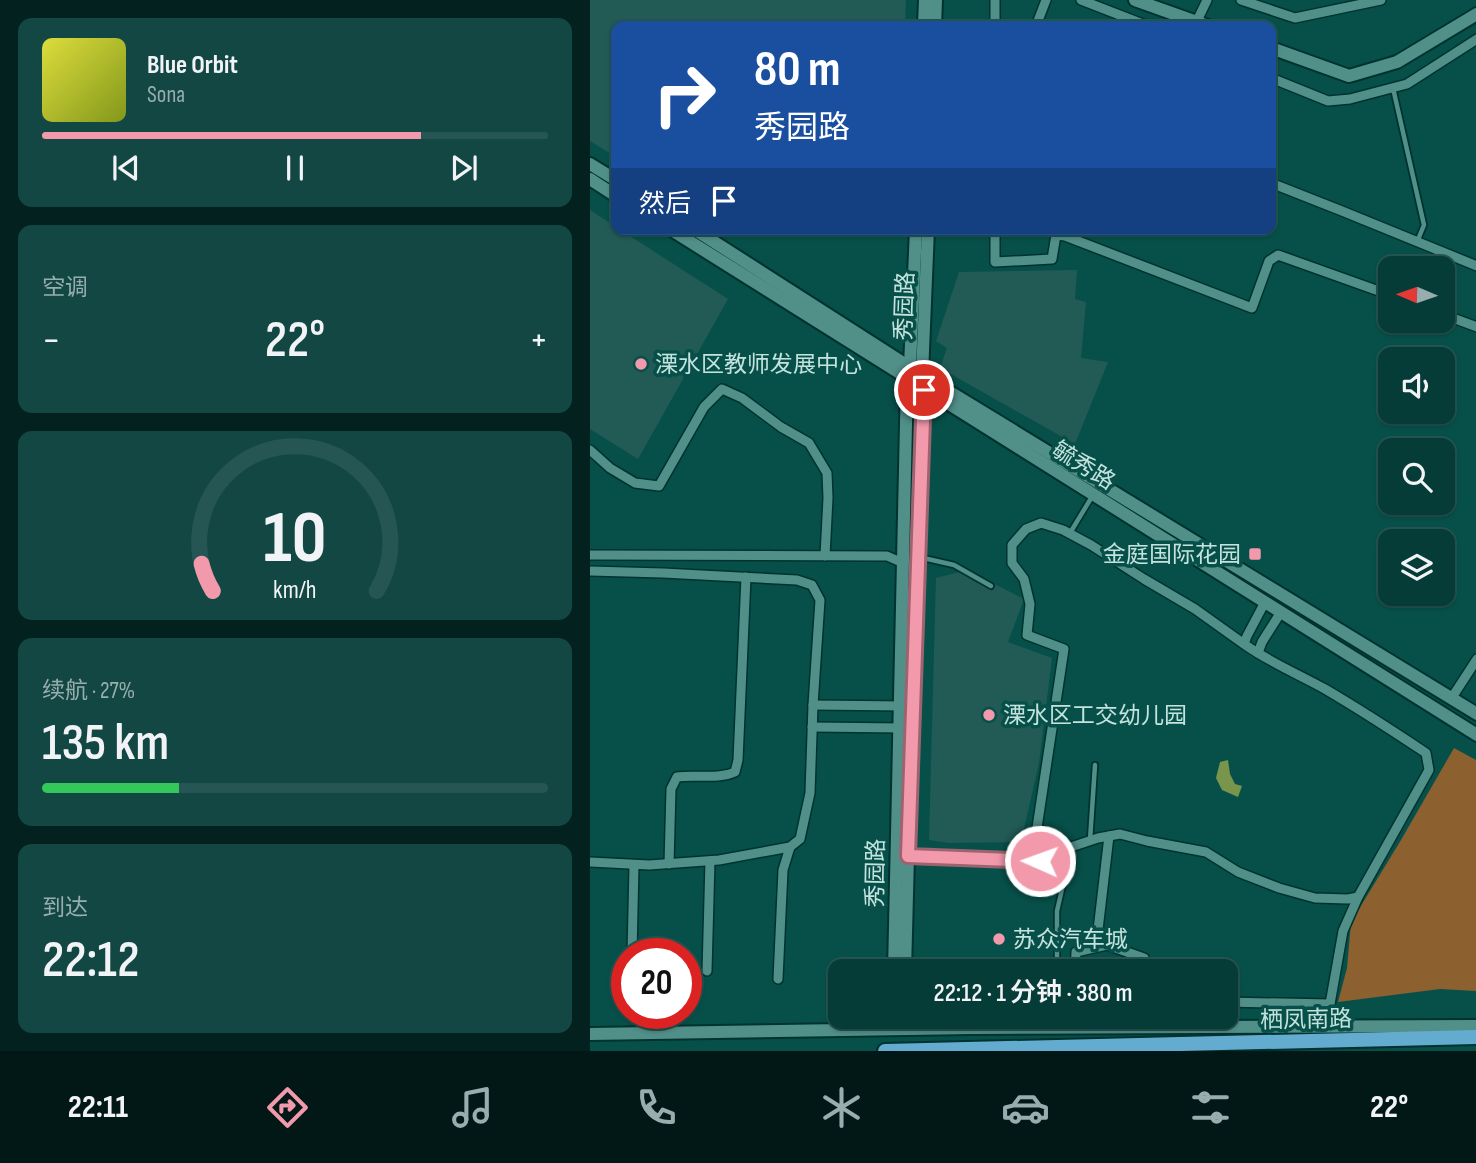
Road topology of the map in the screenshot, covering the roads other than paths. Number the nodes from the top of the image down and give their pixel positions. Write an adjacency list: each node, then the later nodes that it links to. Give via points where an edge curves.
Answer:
1 (925, 0): 11 (street)
2 (936, 0): 12 (street)
3 (995, 0): 13 (street)
4 (1046, 0): 14 (street)
5 (1081, 0): 15 (street)
6 (1135, 0): 16 (street)
7 (1207, 0): 17 (street)
8 (1241, 0): 9 (street, via 1295,18)
9 (1376, 0)
10 (1476, 15): 19 (street, via 1397,62 1349,76)
11 (924, 21)
12 (935, 21)
13 (995, 21)
14 (1038, 21)
15 (1135, 21)
16 (1189, 21)
17 (1200, 21)
18 (1476, 39): 21 (street, via 1407,84)
19 (1276, 50)
20 (1276, 80): 21 (street, via 1328,101)
21 (1393, 88): 34 (lane, via 1424,225)
22 (590, 164): 23 (street)
23 (611, 177)
24 (590, 179): 26 (street)
25 (1276, 185): 34 (street)
26 (611, 193)
27 (680, 235): 39 (street, 毓秀路)
28 (703, 235): 39 (street, 毓秀路)
29 (916, 235): 39 (street, 秀园路)
30 (928, 235): 40 (street, 秀园路)
31 (995, 235): 32 (street, via 995,262 1052,258)
32 (1056, 235)
33 (1056, 235): 36 (street, via 1252,308 1269,261 1278,256)
34 (1417, 242): 35 (street)
35 (1476, 266)
36 (1378, 291)
37 (1455, 319): 38 (street)
38 (1476, 327)
39 (908, 372): 40 (street, 毓秀路); 41 (street, 毓秀路); 48 (street, 秀园路)
40 (922, 376): 41 (street, 秀园路); 57 (street, 毓秀路)
41 (924, 390): 43 (street, 毓秀路); 47 (street, 秀园路)
42 (590, 450): 46 (street, via 635,483 659,486 704,407 722,389 742,398 809,443 827,473)
43 (1093, 495): 44 (lane); 52 (street, 毓秀路)
44 (1070, 533): 54 (street); 66 (street, via 1041,523 1026,529 1012,545 1012,563 1024,579 1030,604 1027,635 1064,649 1035,841 1062,849)
45 (590, 555): 46 (street)
46 (825, 556): 48 (street, via 886,556)
47 (918, 557): 51 (lane, via 954,565); 59 (street, 秀园路)
48 (903, 563): 59 (street, 秀园路)
49 (590, 571): 50 (street)
50 (746, 577): 58 (street, via 797,580 812,585 820,600); 71 (street, via 735,772 677,777 671,789)
51 (991, 586)
52 (1265, 603): 53 (street, 毓秀路); 54 (street)
53 (1281, 611): 55 (street); 63 (street, 毓秀路)
54 (1244, 644): 55 (street)
55 (1258, 653): 73 (street, via 1426,753 1429,770)
56 (1476, 659): 57 (street)
57 (1452, 699): 60 (street, 毓秀路)
58 (813, 705): 59 (street); 61 (street)
59 (907, 706): 62 (street, 秀园路)
60 (1476, 714)
61 (812, 727): 62 (street); 67 (street, via 810,793 799,839)
62 (906, 728): 68 (street, 秀园路); 76 (street, 秀园路)
63 (1476, 735)
64 (1095, 765): 66 (lane)
65 (1109, 836): 66 (street); 73 (street, via 1120,834 1206,852 1238,872 1315,898); 75 (street)
66 (1090, 841)
67 (790, 847): 69 (street); 82 (street, via 783,870)
68 (908, 856): 77 (street, 秀园路); 78 (lane, via 1068,863 1057,911)
69 (710, 861): 71 (street); 81 (street)
70 (590, 863): 72 (street)
71 (669, 864): 72 (street)
72 (634, 865): 74 (street)
73 (1358, 897): 83 (street, via 1343,931 1330,1004)
74 (632, 938)
75 (1096, 947): 79 (street, via 1076,951); 80 (street, via 1107,945)
76 (895, 959)
77 (905, 959)
78 (1057, 959)
79 (1076, 959)
80 (1144, 959)
81 (707, 971)
82 (778, 979)
83 (1238, 1002)
84 (1238, 1024): 86 (street)
85 (828, 1026): 87 (street)
86 (1476, 1026)
87 (590, 1034)
88 (1476, 1037): 89 (main road, 栖凤南路)
89 (885, 1051)

